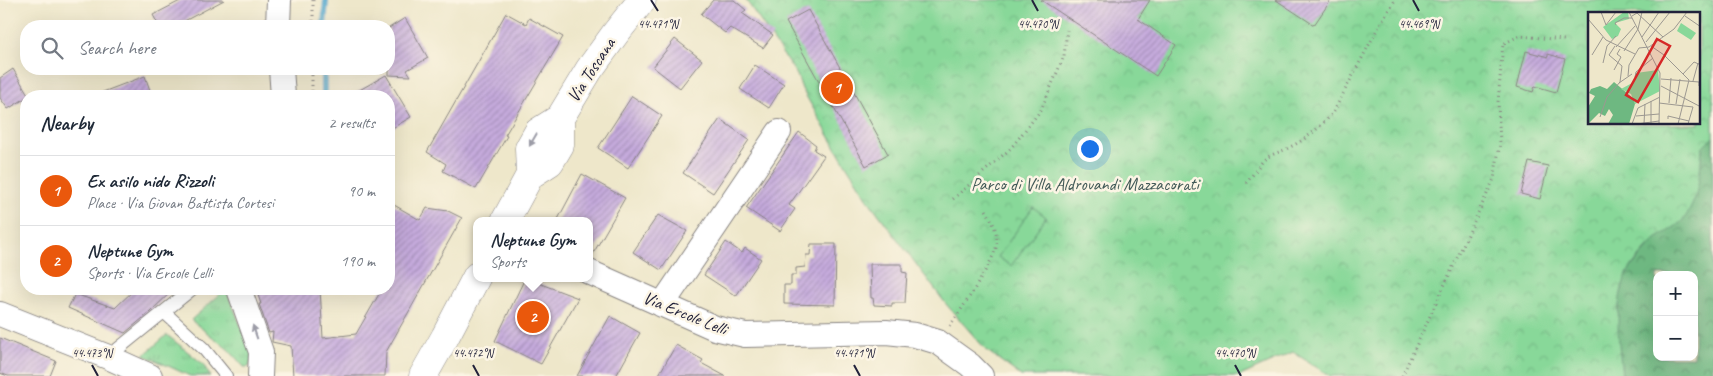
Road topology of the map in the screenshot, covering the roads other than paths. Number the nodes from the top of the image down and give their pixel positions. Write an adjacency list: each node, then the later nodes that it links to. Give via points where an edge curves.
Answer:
1 (279, 0): 3 (street)
2 (642, 0): 7 (main road, Via Toscana, via 594,63 560,118 538,132 529,148 530,175)
3 (278, 20)
4 (281, 75): 5 (street)
5 (283, 90)
6 (779, 132): 12 (street)
7 (507, 217)
8 (593, 274): 12 (street, Via Ercole Lelli)
9 (474, 282): 19 (main road)
10 (185, 295): 13 (lane)
11 (241, 295): 18 (street, one-way to 11, via 261,352)
12 (662, 305): 20 (street, Via Ercole Lelli, via 715,328 745,335 886,332 915,335 938,342)
13 (164, 312): 15 (lane); 17 (lane, via 204,349)
14 (0, 314): 15 (street)
15 (108, 357): 16 (street)
16 (150, 376)
17 (226, 376)
18 (260, 376)
19 (423, 376)
20 (981, 376)

